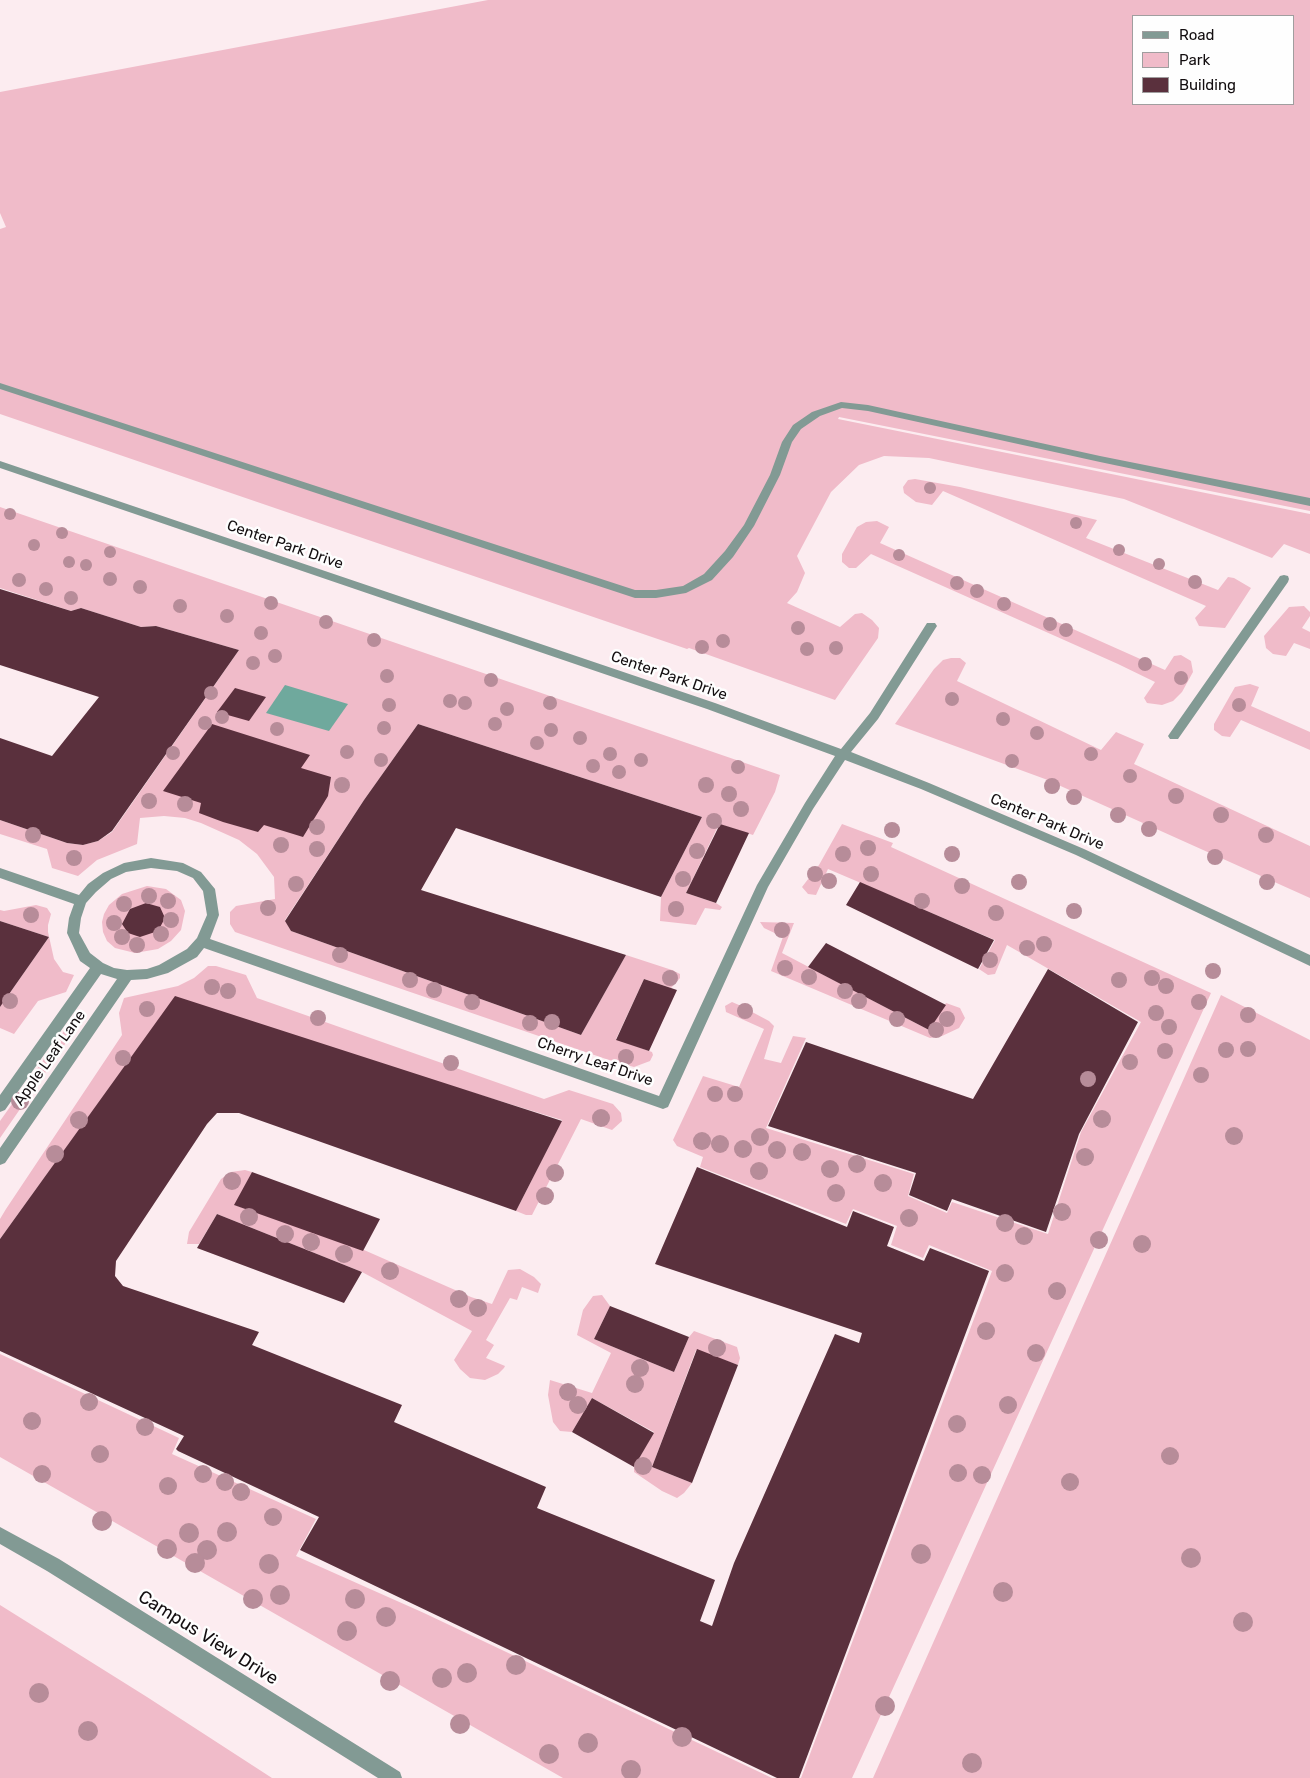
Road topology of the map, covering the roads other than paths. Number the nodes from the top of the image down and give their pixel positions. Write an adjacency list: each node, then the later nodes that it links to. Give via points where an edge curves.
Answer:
1 (0, 386): 3 (street, via 635,594 686,589 708,577 749,526 797,427 816,414 840,405 868,408 1100,460)
2 (0, 464): 7 (street, Center Park Drive)
3 (1310, 502)
4 (1284, 579): 6 (street)
5 (931, 626): 7 (street, via 874,716)
6 (1174, 736)
7 (843, 754): 10 (street, Cherry Leaf Drive, via 763,885 662,1103); 11 (street, Center Park Drive, via 1080,852)
8 (0, 873): 9 (street)
9 (81, 901): 10 (street, via 100,882 124,868 158,862 179,866 197,875 209,889 213,915); 12 (street, via 73,934 85,957)
10 (202, 942): 13 (street, via 192,953 163,969)
11 (1310, 961)
12 (98, 967): 13 (street); 14 (street, Apple Leaf Lane)
13 (127, 975): 15 (street, Apple Leaf Lane)
14 (0, 1106)
15 (0, 1158)
16 (0, 1534): 17 (street, Campus View Drive)
17 (394, 1778)

